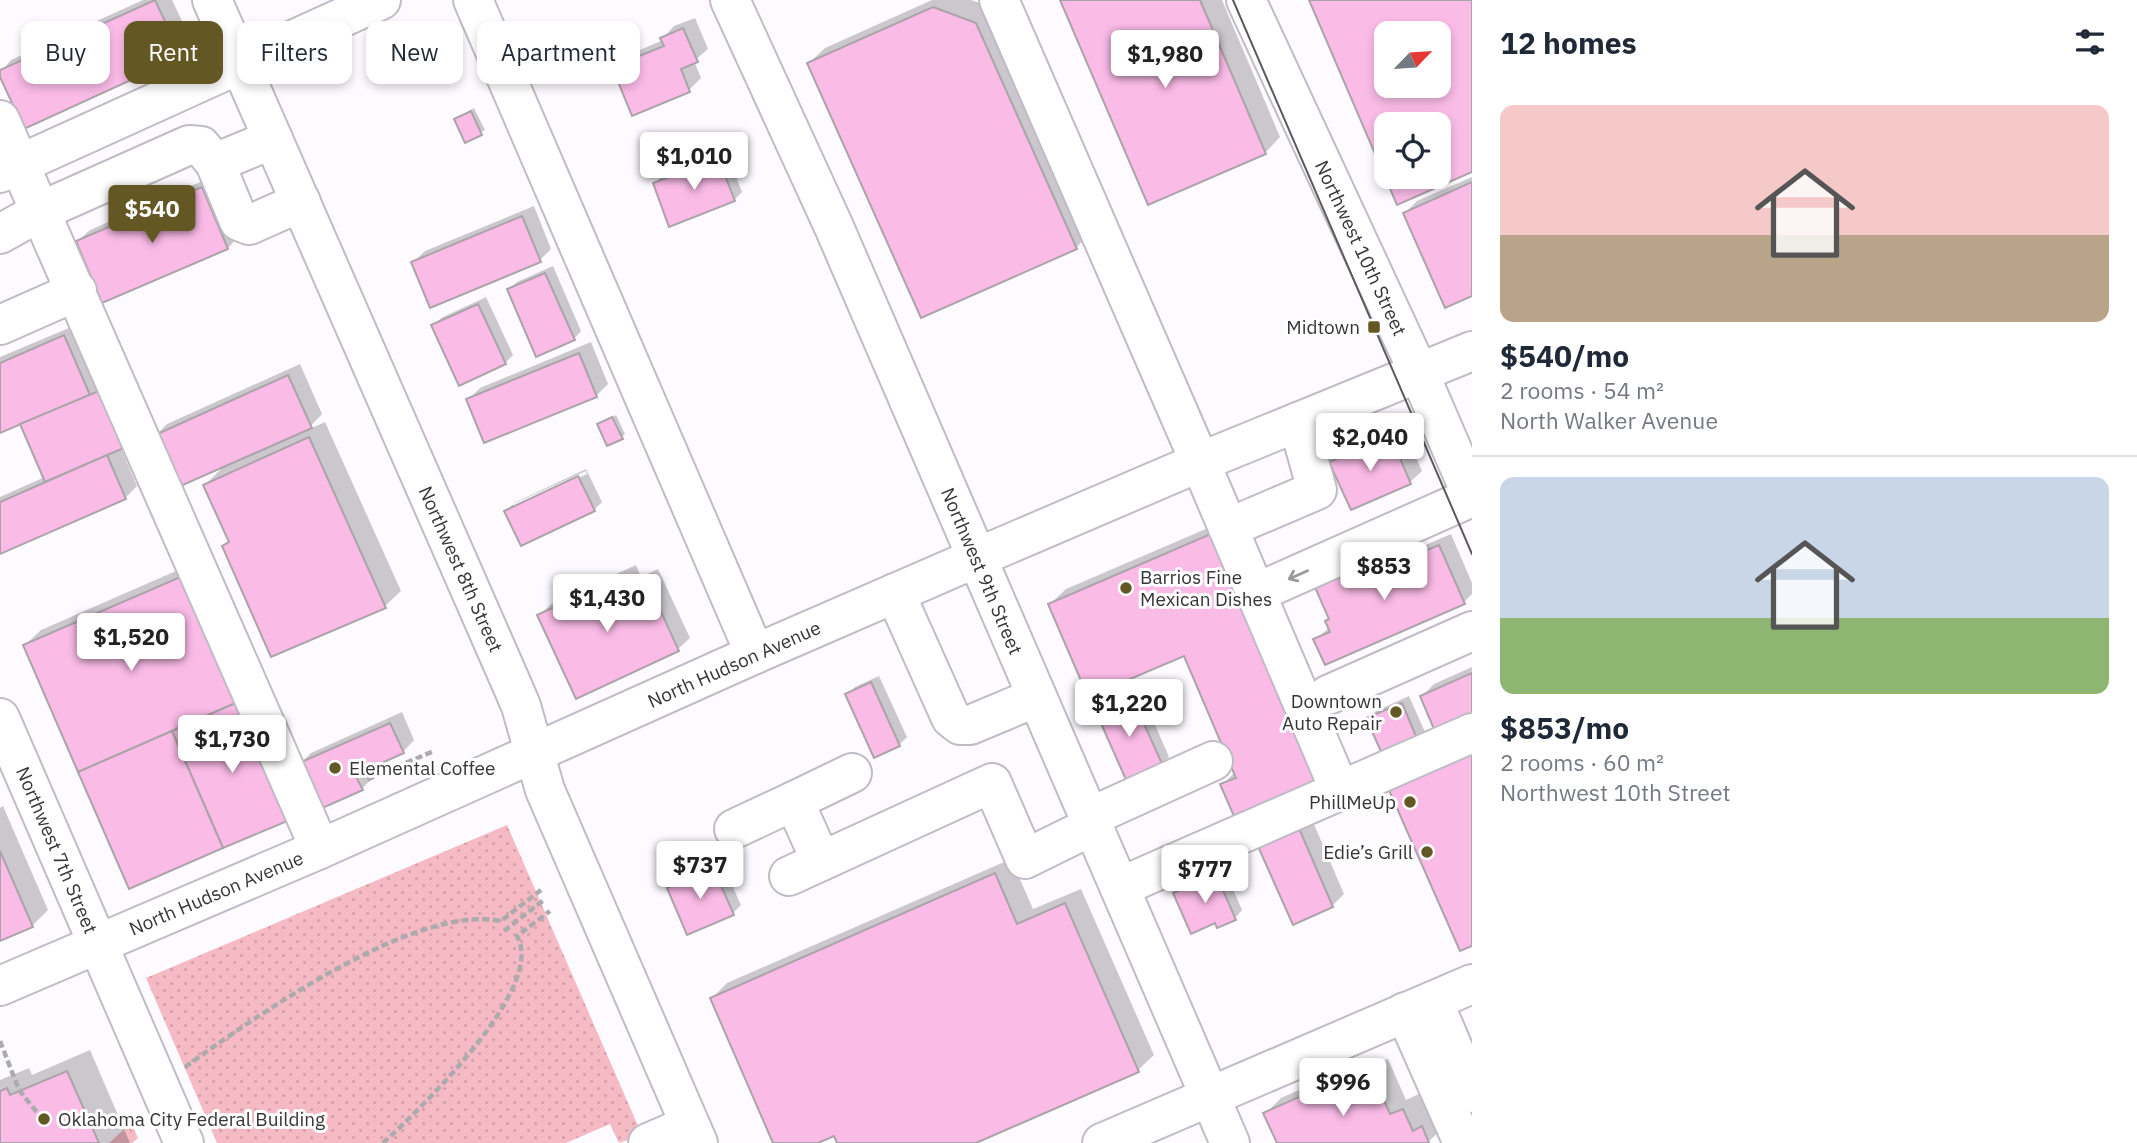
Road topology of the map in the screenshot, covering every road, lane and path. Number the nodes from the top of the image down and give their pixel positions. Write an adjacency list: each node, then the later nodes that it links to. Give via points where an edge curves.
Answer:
1 (212, 0): 8 (street, Northwest 8th Street)
2 (381, 0): 7 (street)
3 (473, 0): 30 (street)
4 (730, 0): 26 (street, Northwest 9th Street, via 834,227)
5 (999, 0): 23 (street)
6 (1247, 0): 21 (street, Northwest 10th Street)
7 (334, 21)
8 (237, 56)
9 (237, 64): 14 (street)
10 (249, 84): 12 (street, Northwest 8th Street)
11 (0, 120): 14 (street)
12 (273, 139): 13 (street); 15 (street, Northwest 8th Street)
13 (215, 163): 15 (street, via 239,221 249,225); 16 (street, via 201,146 189,145)
14 (10, 169): 16 (street)
15 (301, 202): 36 (street, Northwest 8th Street, via 512,685)
16 (41, 211): 17 (street); 18 (street)
17 (0, 234)
18 (76, 291): 19 (street); 44 (street)
19 (0, 324)
20 (1472, 351): 21 (street, North Hudson Avenue)
21 (1419, 373): 22 (street, North Hudson Avenue); 24 (street, Northwest 10th Street)
22 (1298, 422): 23 (street, North Hudson Avenue); 25 (street, via 1317,490)
23 (1200, 462): 25 (street); 26 (street, North Hudson Avenue)
24 (1472, 497): 28 (street, one-way to 28)
25 (1228, 528): 28 (street)
26 (976, 558): 27 (street, North Hudson Avenue); 32 (street, Northwest 9th Street)
27 (895, 593): 30 (street, North Hudson Avenue); 32 (street, via 951,718 960,725 970,726)
28 (1256, 593): 40 (street)
29 (1472, 631): 31 (street)
30 (755, 654): 36 (street, North Hudson Avenue)
31 (1328, 695)
32 (1037, 697): 42 (street, Northwest 9th Street)
33 (0, 718): 50 (street, Northwest 7th Street)
34 (1472, 733): 40 (street)
35 (434, 751): 38 (path, via 366,780)
36 (534, 753): 44 (street, North Hudson Avenue); 59 (street, Northwest 8th Street, via 545,790)
37 (1213, 761): 42 (street)
38 (362, 772)
39 (852, 773): 41 (street)
40 (1340, 791): 45 (street)
41 (794, 801): 42 (street, via 805,869 992,783 1025,859); 43 (street)
42 (1091, 821): 45 (street, Northwest 9th Street)
43 (734, 829)
44 (320, 849): 50 (street, North Hudson Avenue)
45 (1120, 887): 57 (street, Northwest 9th Street)
46 (541, 890): 55 (path, via 501,921 467,919 440,925 363,956 274,1005)
47 (545, 899): 49 (path)
48 (550, 911): 61 (path, via 517,936 522,951 516,981 490,1027)
49 (504, 931)
50 (97, 943): 52 (street, North Hudson Avenue); 60 (street, Northwest 7th Street)
51 (1472, 984): 53 (street)
52 (0, 986)
53 (1419, 1007): 56 (street); 57 (street); 65 (street)
54 (0, 1041): 58 (path, via 19,1090)
55 (178, 1072)
56 (1472, 1093)
57 (1210, 1097): 63 (street); 64 (street, Northwest 9th Street)
58 (40, 1116)
59 (694, 1134): 62 (street)
60 (184, 1143)
61 (383, 1143)
62 (648, 1143)
63 (1102, 1143)
64 (1230, 1143)
65 (1462, 1143)

